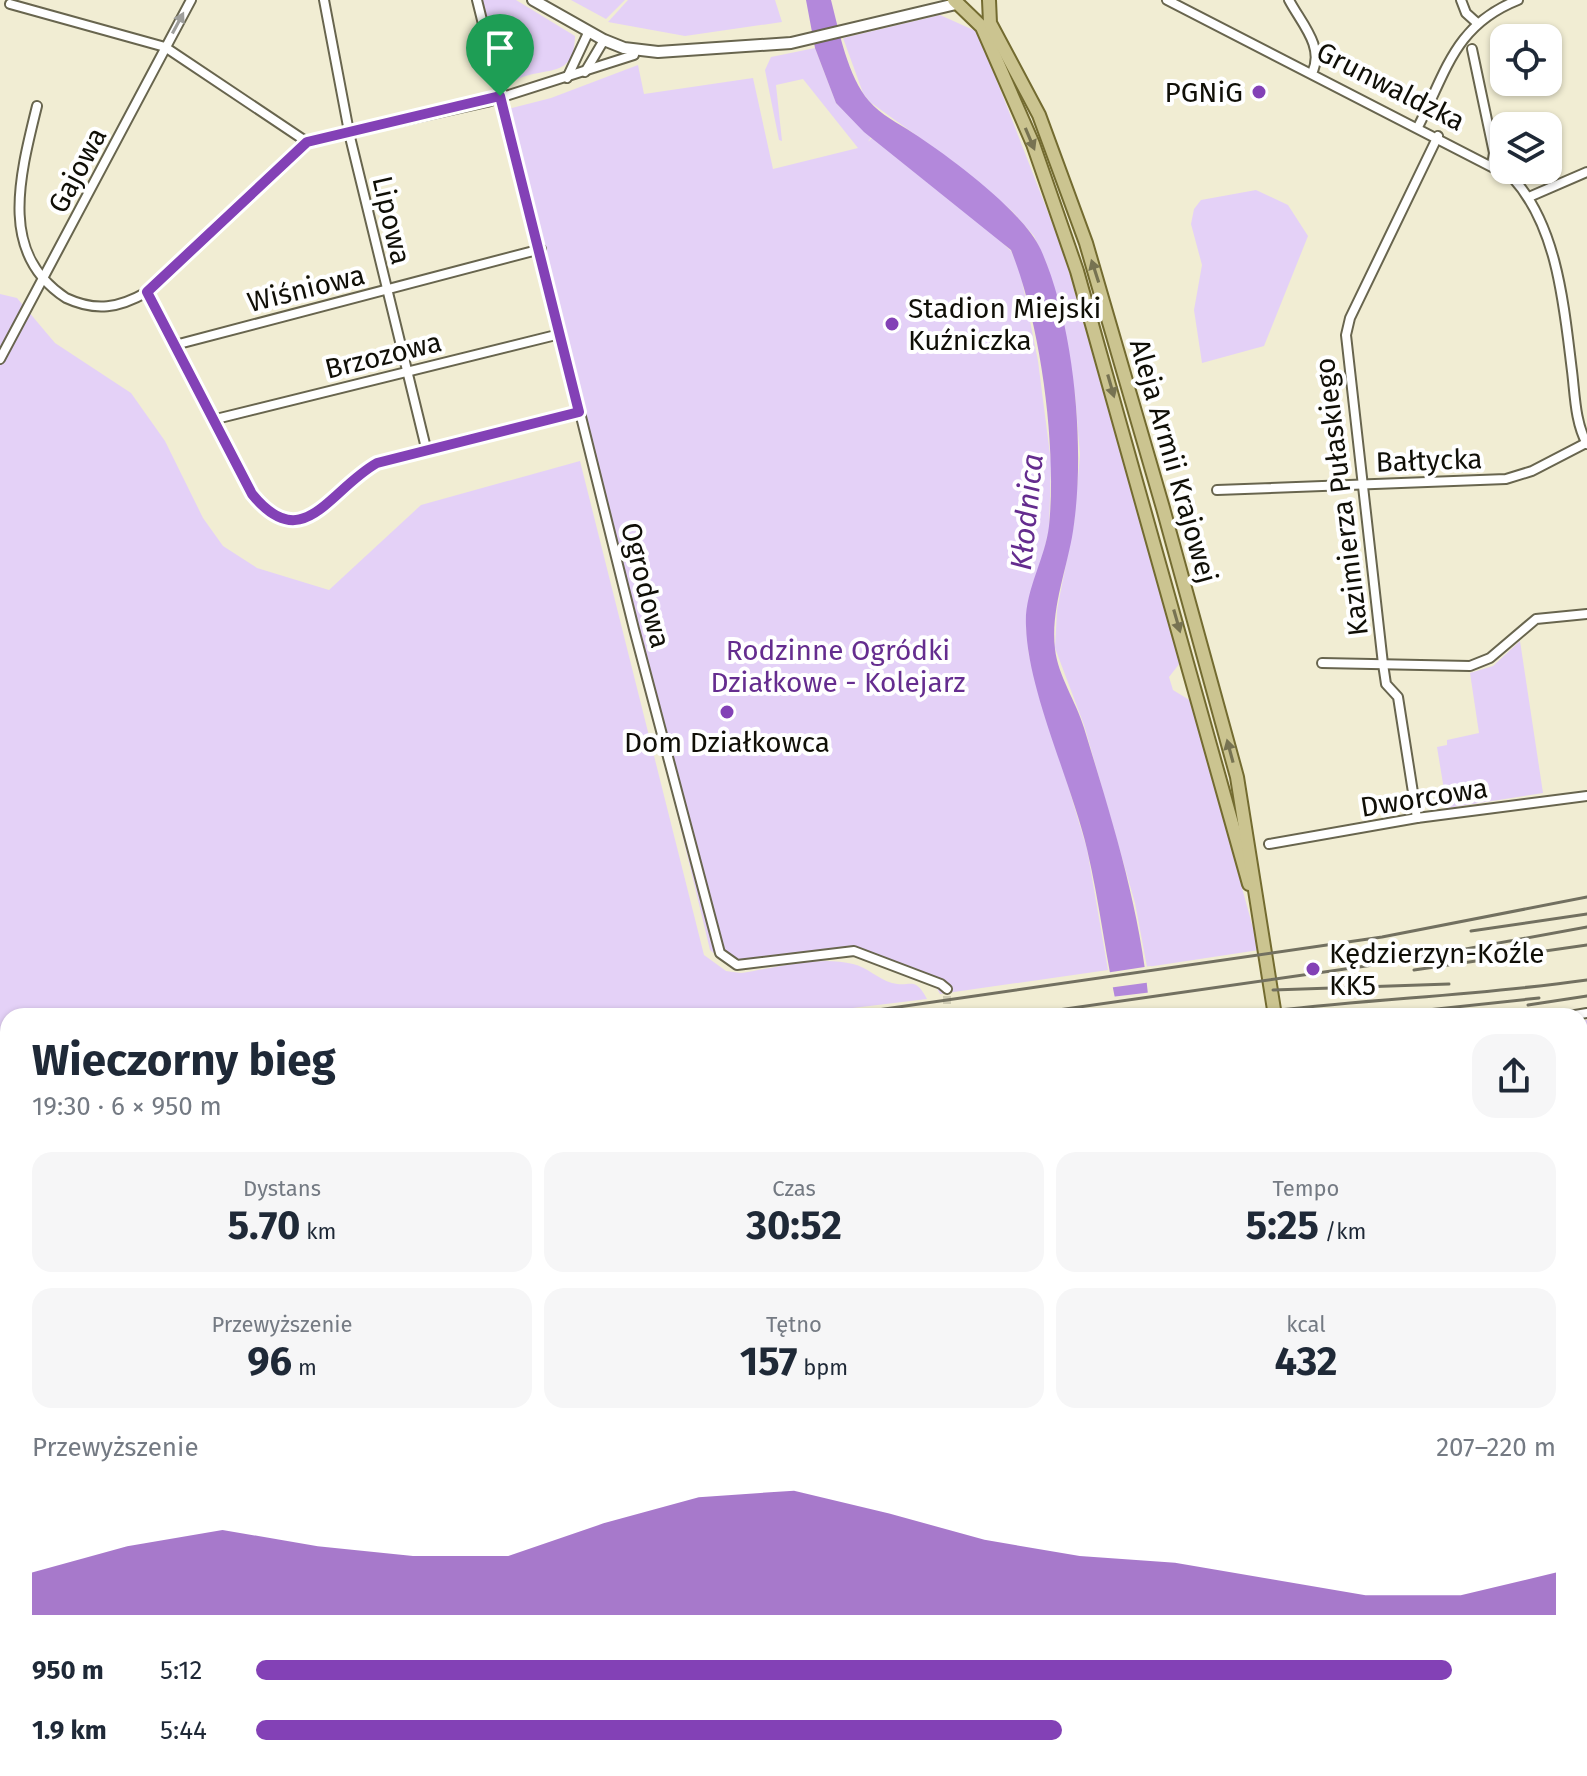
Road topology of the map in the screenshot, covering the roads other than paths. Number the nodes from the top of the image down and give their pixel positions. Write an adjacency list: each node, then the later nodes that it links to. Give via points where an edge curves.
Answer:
1 (191, 0): 17 (street, Gajowa, one-way to 1)
2 (324, 0): 26 (street, Lipowa)
3 (477, 0): 23 (street, Ogrodowa)
4 (533, 0): 15 (street)
5 (935, 0): 13 (street)
6 (1167, 0): 21 (street, Grunwaldzka)
7 (1289, 0): 21 (street, via 1316,46)
8 (1461, 0): 14 (street)
9 (1518, 0): 14 (street)
10 (989, 1): 12 (main road, Aleja Armii Krajowej, via 980,9); 56 (main road, Aleja Armii Krajowej, one-way to 10, via 1237,777 1109,315 1052,146 999,44 990,23)
11 (10, 4): 17 (street)
12 (959, 5): 13 (street); 56 (main road, Aleja Armii Krajowej, one-way to 56, via 982,27 1033,144 1077,271)
13 (918, 11): 19 (street, via 791,43)
14 (1476, 22): 25 (street)
15 (588, 33): 16 (street); 22 (street)
16 (604, 40): 19 (street); 20 (street)
17 (165, 47): 29 (street); 37 (street, Gajowa)
18 (1472, 49): 27 (street)
19 (635, 50): 20 (street, via 634,55)
20 (585, 73): 22 (street)
21 (1312, 73): 25 (street, Grunwaldzka)
22 (567, 78): 23 (street)
23 (500, 96): 26 (street); 35 (street, Ogrodowa)
24 (37, 106): 34 (street)
25 (1418, 127): 28 (street, Grunwaldzka)
26 (349, 131): 29 (street); 38 (street, Lipowa)
27 (1490, 134)
28 (1438, 136): 30 (street, Grunwaldzka); 48 (street, Kazimierza Pułaskiego, via 1347,327)
29 (307, 142): 39 (street)
30 (1490, 164)
31 (1587, 172): 33 (street)
32 (1518, 184): 33 (street, Grunwaldzka)
33 (1529, 197): 46 (street, Grunwaldzka, via 1555,267)
34 (11, 228)
35 (541, 249): 38 (street, Wiśniowa); 40 (street, Ogrodowa)
36 (17, 254): 37 (street)
37 (41, 286): 39 (street, via 97,308 126,304); 42 (street, Gajowa)
38 (385, 291): 41 (street, Wiśniowa); 43 (street, Lipowa)
39 (147, 292): 41 (street)
40 (560, 334): 43 (street, Brzozowa); 44 (street, Ogrodowa)
41 (175, 345): 45 (street)
42 (0, 359)
43 (405, 371): 45 (street, Brzozowa); 47 (street, Lipowa)
44 (579, 412): 47 (street); 57 (street, Ogrodowa, via 720,953 737,965 854,951)
45 (216, 419): 47 (street, via 252,494 266,511 284,520 314,516 356,475)
46 (1586, 443): 48 (street, Bałtycka, via 1510,478)
47 (426, 448)
48 (1362, 484): 49 (street, Bałtycka); 52 (street, Kazimierza Pułaskiego)
49 (1217, 490)
50 (1587, 614): 52 (street, via 1536,619 1490,658 1470,666)
51 (1322, 663): 52 (street)
52 (1383, 664): 54 (street, Kazimierza Pułaskiego, via 1386,684 1398,697)
53 (1587, 796): 54 (street, Dworcowa)
54 (1417, 818): 55 (street, Dworcowa)
55 (1269, 844)
56 (1266, 949): 58 (main road, Aleja Armii Krajowej)
57 (944, 987)
58 (1274, 1008)

